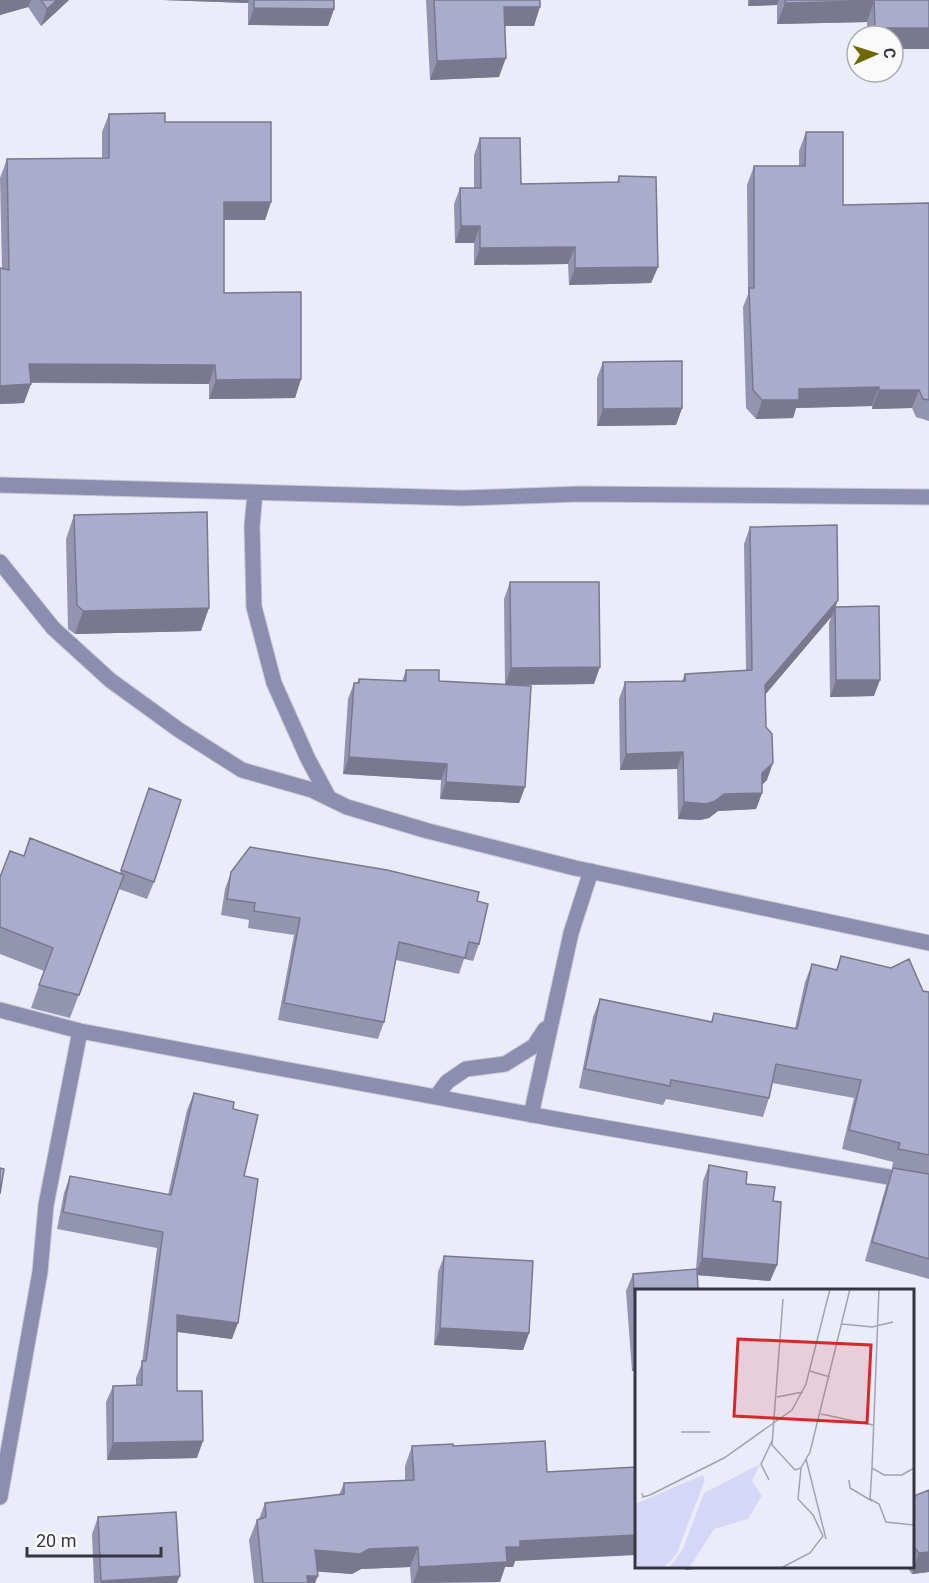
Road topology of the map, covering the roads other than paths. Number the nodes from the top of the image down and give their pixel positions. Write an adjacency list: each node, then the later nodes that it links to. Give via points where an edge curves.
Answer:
1 (0, 485): 2 (street)
2 (255, 493): 3 (street, via 464,498 580,494); 5 (street, via 254,607 274,683)
3 (929, 497)
4 (0, 562): 5 (street, via 53,628 110,680 179,730 242,770)
5 (330, 799): 6 (street, via 428,831)
6 (591, 871): 7 (street); 9 (street)
7 (929, 943)
8 (0, 1010): 10 (street)
9 (551, 1019): 11 (street, via 534,1046 505,1064 466,1069 447,1082); 12 (street)
10 (80, 1030): 11 (street); 14 (street, via 46,1205 40,1272)
11 (436, 1097): 12 (street)
12 (531, 1115): 13 (street)
13 (929, 1184)
14 (0, 1497)

